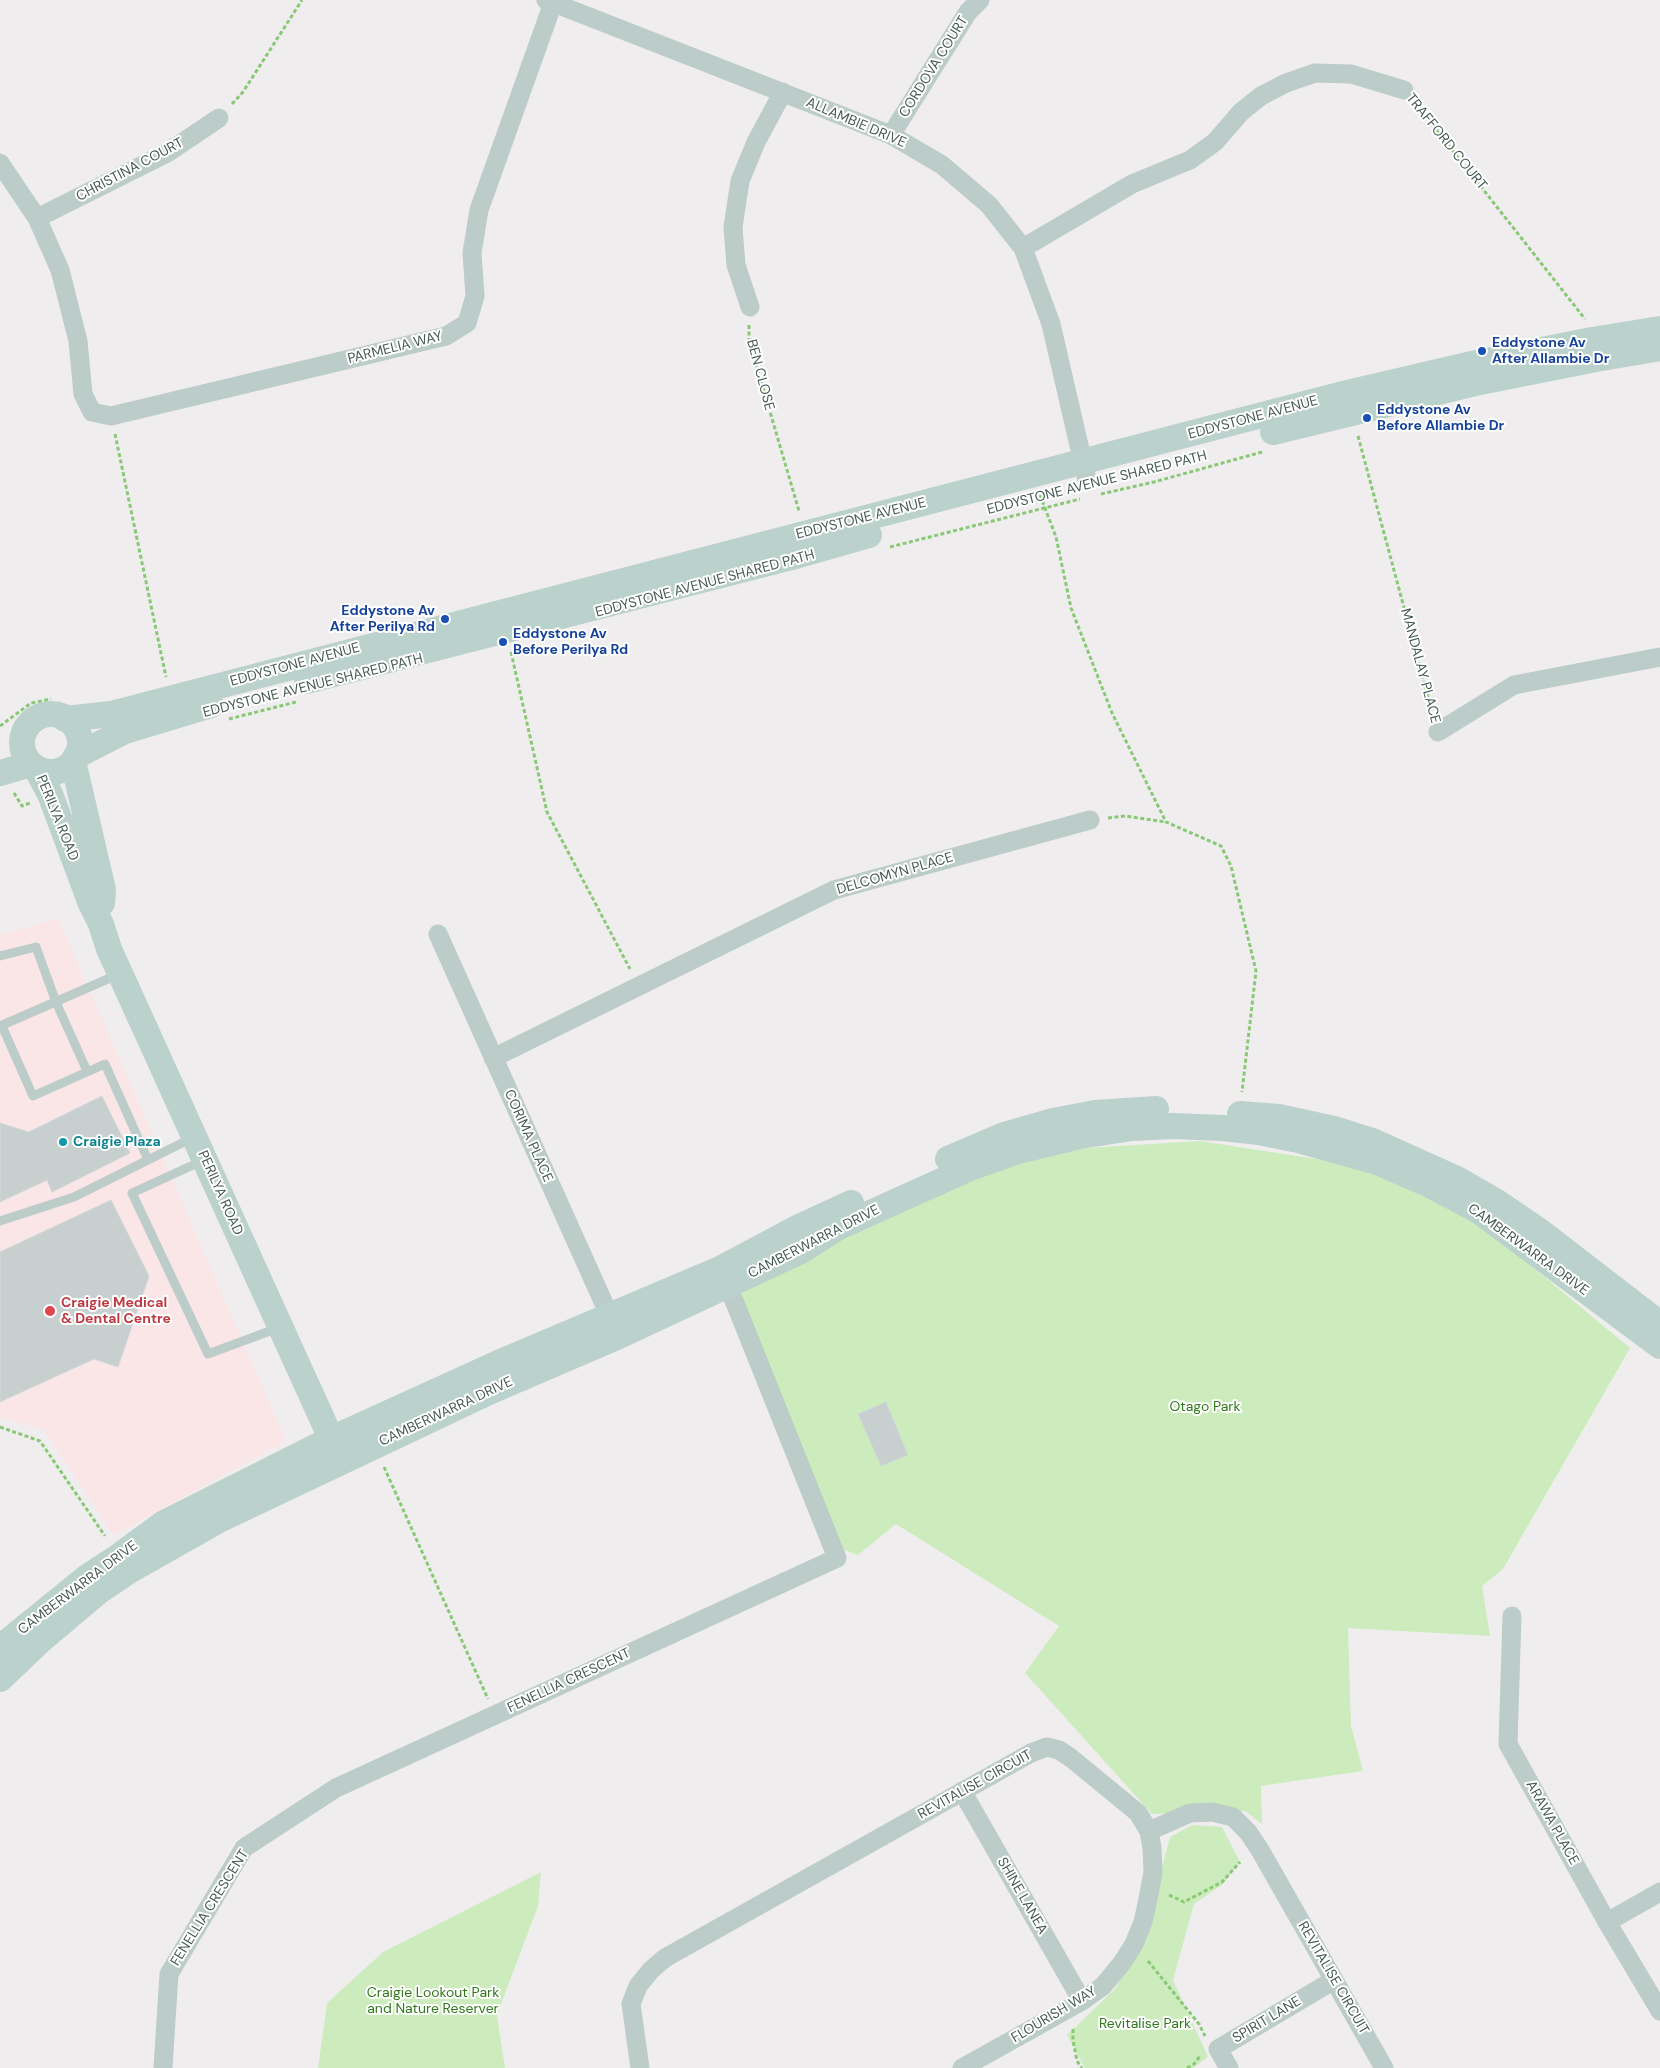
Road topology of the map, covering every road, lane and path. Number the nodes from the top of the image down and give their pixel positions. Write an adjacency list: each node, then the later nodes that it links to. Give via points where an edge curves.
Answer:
1 (302, 0): 6 (path, via 243,92)
2 (980, 0): 7 (street, CORDOVA COURT, via 968,12)
3 (550, 2): 5 (street, ALLAMBIE DRIVE); 15 (street, PARMELIA WAY, via 479,210 472,253 475,296 467,323 446,336)
4 (1404, 90): 10 (street, TRAFFORD COURT, via 1351,74 1315,72 1286,83 1254,101 1215,142 1190,160 1132,184); 12 (path, TRAFFORD COURT, via 1431,120)
5 (783, 92): 7 (street, ALLAMBIE DRIVE); 11 (street, via 756,142 740,181 735,209 736,264)
6 (220, 118): 9 (street, CHRISTINA COURT, via 167,154)
7 (891, 135): 10 (street, ALLAMBIE DRIVE, via 942,165 989,205)
8 (0, 163): 9 (street)
9 (37, 218): 15 (street, via 60,270 78,341 83,394 92,412)
10 (1023, 248): 18 (street, ALLAMBIE DRIVE, via 1051,324)
11 (750, 307): 20 (path, BEN CLOSE, via 749,340)
12 (1590, 325)
13 (1660, 329): 18 (street, EDDYSTONE AVENUE, via 1472,364 1339,396)
14 (1660, 348): 18 (street, EDDYSTONE AVENUE, via 1466,385 1299,425)
15 (111, 416): 24 (path)
16 (1356, 428): 28 (path, MANDALAY PLACE)
17 (1266, 451): 18 (path, EDDYSTONE AVENUE SHARED PATH, via 1154,482)
18 (1088, 484): 19 (path, EDDYSTONE AVENUE SHARED PATH); 26 (street, EDDYSTONE AVENUE, via 111,714); 30 (street, EDDYSTONE AVENUE, via 932,517 792,557 185,712 125,731)
19 (1044, 507): 21 (path, EDDYSTONE AVENUE SHARED PATH); 35 (path, via 1056,537 1071,608 1081,634 1112,713)
20 (800, 517)
21 (886, 548)
22 (509, 647): 40 (path, via 547,812)
23 (1660, 657): 28 (street, MANDALAY PLACE, via 1514,685)
24 (168, 684)
25 (297, 701): 27 (path, EDDYSTONE AVENUE SHARED PATH)
26 (65, 718): 29 (street, via 42,716 32,721); 30 (street, via 79,739)
27 (220, 721)
28 (1438, 732)
29 (11, 742): 31 (street)
30 (75, 759): 31 (street, via 56,772); 36 (street, PERILYA ROAD, via 78,789 103,890)
31 (34, 766): 32 (street); 33 (street, PERILYA ROAD)
32 (5, 782): 33 (path, via 22,806)
33 (50, 794): 36 (street, PERILYA ROAD)
34 (1090, 820): 35 (path, via 1125,816); 40 (street, DELCOMYN PLACE, via 834,890)
35 (1166, 822): 45 (path, via 1221,846 1231,866 1256,971)
36 (101, 924): 39 (street, PERILYA ROAD)
37 (438, 934): 43 (street, CORIMA PLACE)
38 (0, 956): 41 (lane, via 36,947)
39 (120, 974): 41 (lane); 46 (street, PERILYA ROAD)
40 (640, 987): 43 (street, DELCOMYN PLACE)
41 (56, 1002): 42 (lane); 44 (lane)
42 (1, 1026): 44 (lane, via 33,1096)
43 (493, 1058): 51 (street, CORIMA PLACE)
44 (87, 1071): 47 (lane, via 105,1064)
45 (1240, 1114): 49 (street, CAMBERWARRA DRIVE, via 1187,1109 1095,1113 1004,1135 799,1227); 50 (street, CAMBERWARRA DRIVE, via 1279,1117 1334,1129 1375,1142 1457,1179 1541,1232)
46 (199, 1148): 47 (lane); 52 (street, PERILYA ROAD); 52 (lane, via 132,1193 208,1354)
47 (148, 1160): 48 (lane, via 74,1197)
48 (0, 1221)
49 (723, 1277): 51 (street, CAMBERWARRA DRIVE); 53 (street, CAMBERWARRA DRIVE, via 801,1251 837,1228 970,1168 1018,1151 1132,1128 1223,1128 1259,1132 1339,1151 1377,1162 1428,1184 1479,1211); 61 (street, FENELLIA CRESCENT, via 838,1558)
50 (1660, 1324)
51 (614, 1326): 55 (street, CAMBERWARRA DRIVE, via 491,1390)
52 (280, 1327): 55 (street, PERILYA ROAD)
53 (1660, 1346)
54 (0, 1426): 57 (path, via 40,1441)
55 (336, 1450): 59 (street, CAMBERWARRA DRIVE, via 164,1523 87,1577); 60 (street, CAMBERWARRA DRIVE, via 98,1592)
56 (380, 1459): 61 (path)
57 (110, 1543)
58 (1512, 1616): 67 (street, ARAWA PLACE, via 1508,1744)
59 (0, 1650)
60 (0, 1679)
61 (495, 1715): 75 (street, FENELLIA CRESCENT, via 336,1788 244,1848 169,1974)
62 (962, 1791): 63 (street, REVITALISE CIRCUIT, via 1031,1753 1047,1748 1059,1750 1138,1813); 70 (street, SHINE LANEA); 76 (street, REVITALISE CIRCUIT, via 658,1964 638,1986 631,2004)
63 (1149, 1831): 69 (street, REVITALISE CIRCUIT, via 1190,1813 1212,1812 1233,1817 1260,1850); 70 (street, FLOURISH WAY, via 1153,1872 1143,1922 1122,1963 1103,1986)
64 (1240, 1862): 66 (path, via 1222,1882 1184,1902)
65 (1660, 1892): 67 (street)
66 (1167, 1895)
67 (1607, 1922): 71 (street, ARAWA PLACE)
68 (1148, 1961): 73 (path, via 1199,2024)
69 (1334, 1980): 80 (street, SPIRIT LANE, via 1218,2049); 81 (street, REVITALISE CIRCUIT)
70 (1082, 2002): 77 (street, FLOURISH WAY)
71 (1660, 2012)
72 (1073, 2029): 78 (path, via 1077,2061)
73 (1206, 2038)
74 (1204, 2051): 79 (path)
75 (162, 2068)
76 (640, 2068)
77 (962, 2068)
78 (1082, 2068)
79 (1187, 2068)
80 (1229, 2068)
81 (1384, 2068)

